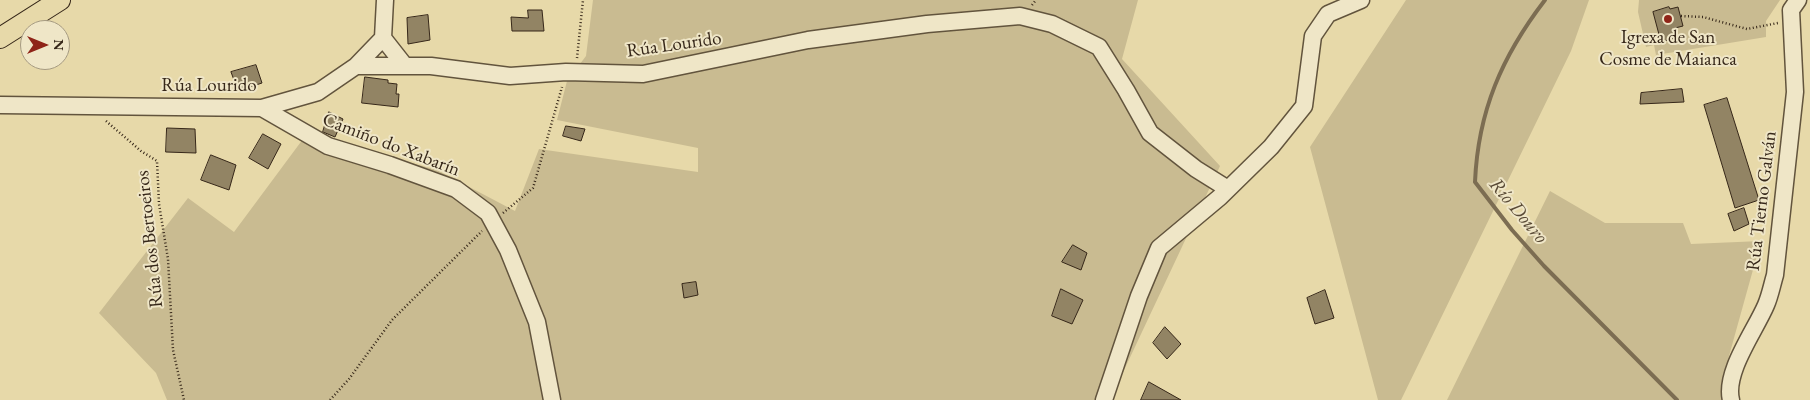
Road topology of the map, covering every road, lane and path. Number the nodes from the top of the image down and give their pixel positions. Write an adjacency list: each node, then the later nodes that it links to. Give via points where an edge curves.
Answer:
1 (60, 0): 8 (main road)
2 (385, 0): 9 (street)
3 (584, 0): 12 (path, via 577,60)
4 (1362, 0): 16 (street, via 1328,14 1313,36 1304,106 1272,147)
5 (1798, 0): 7 (street, Rúa Tierno Galván, via 1791,10)
6 (1681, 16): 7 (path, via 1703,17 1747,29)
7 (1792, 20): 22 (street, Rúa Tierno Galván, via 1795,92 1775,275 1766,304 1733,371)
8 (0, 38)
9 (383, 38): 10 (street); 11 (street)
10 (356, 66): 11 (street, Rúa Lourido); 15 (street, Rúa Lourido, via 318,92)
11 (405, 66): 12 (street, Rúa Lourido, via 510,76)
12 (566, 72): 16 (street, Rúa Lourido, via 643,74 808,40 1020,16 1052,24 1099,48 1150,132 1196,169); 17 (path, via 533,188)
13 (0, 105): 14 (street, Rúa Lourido)
14 (90, 105): 15 (street, Rúa Lourido); 18 (path, Rúa dos Bertoeiros, via 115,130 157,161 159,204 168,259 173,350)
15 (262, 108): 17 (street, Camiño do Xabarín, via 328,146 456,189 488,213)
16 (1228, 189): 21 (street, via 1160,248 1139,296)
17 (493, 222): 19 (path, via 392,320); 20 (street, Camiño do Xabarín, via 537,322)
18 (184, 400)
19 (330, 400)
20 (552, 400)
21 (1104, 400)
22 (1731, 400)

